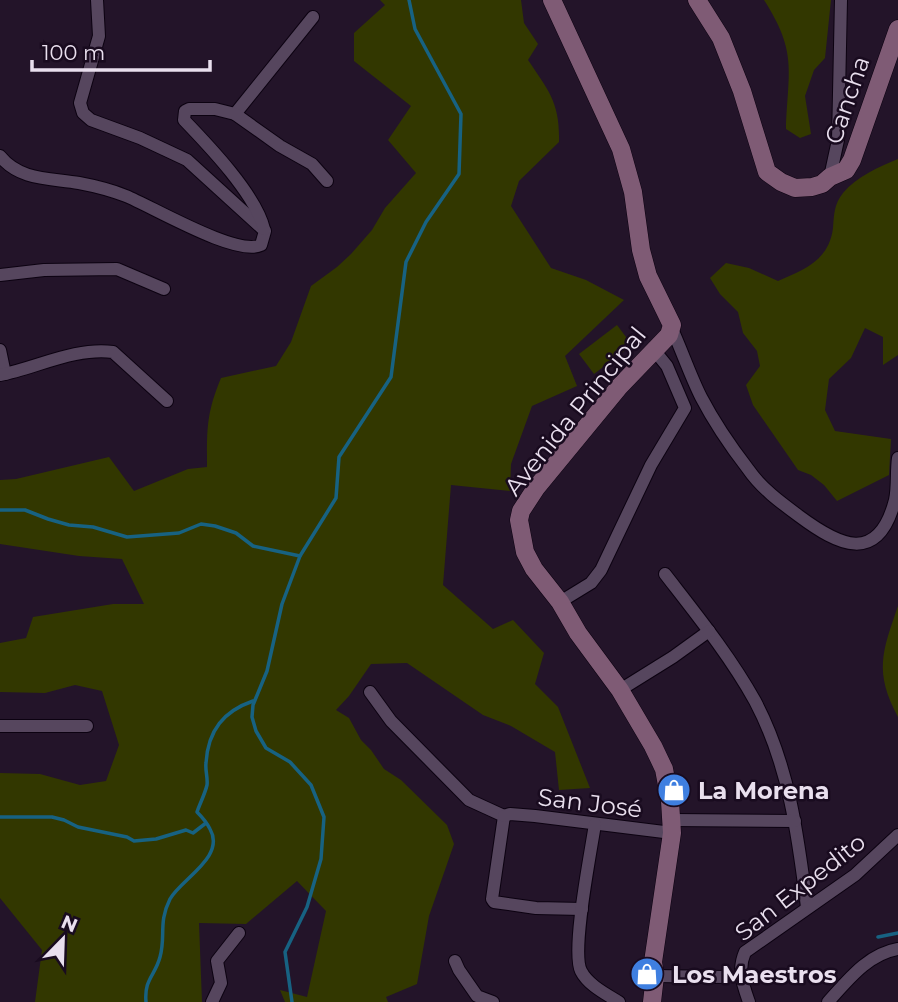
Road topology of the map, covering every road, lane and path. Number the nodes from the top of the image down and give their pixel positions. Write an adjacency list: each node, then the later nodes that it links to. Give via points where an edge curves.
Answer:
1 (97, 0): 11 (street, via 99,36 80,103 83,113 187,160)
2 (552, 0): 14 (street, Avenida Principal, via 621,149 648,276)
3 (696, 0): 9 (street, via 721,38 767,172 795,188 822,184)
4 (841, 0): 9 (street, via 838,140)
5 (313, 18): 7 (street)
6 (898, 29): 9 (street, Cancha, via 852,160 846,170)
7 (235, 114): 10 (street, via 312,164); 11 (street, via 189,109 183,116 261,216)
8 (0, 156): 11 (street, via 26,174 104,188 239,246 261,245)
9 (830, 177)
10 (327, 181)
11 (265, 231)
12 (0, 275): 13 (street, via 117,269)
13 (164, 289)
14 (672, 329): 16 (street, Avenida Principal); 19 (street, via 702,398 749,471 774,497 822,533 849,544 860,544 878,533 895,500)
15 (0, 350): 17 (street)
16 (654, 350): 21 (street, via 667,366 685,408 651,465 601,570 591,583); 21 (street, Avenida Principal, via 588,424 521,511 525,552)
17 (3, 374): 18 (street, via 76,355 113,352)
18 (167, 401)
19 (898, 458)
20 (665, 574): 22 (street)
21 (560, 602): 23 (street, Avenida Principal)
22 (709, 631): 23 (street); 28 (street, via 767,728)
23 (620, 690): 30 (street, Avenida Principal, via 664,769)
24 (370, 692): 27 (street, via 391,721 469,800)
25 (0, 726): 26 (street)
26 (87, 726)
27 (504, 816): 29 (street, San José); 33 (street, via 494,902)
28 (795, 821): 30 (street, San José); 32 (street)
29 (595, 824): 30 (street, San José); 33 (street)
30 (672, 827): 37 (street, Avenida Principal)
31 (898, 835): 32 (street, San Expedito, via 855,875)
32 (807, 907): 43 (street, San Expedito, via 744,952 741,978)
33 (582, 909): 41 (street, via 577,960 581,973)
34 (239, 933): 39 (street, via 217,961 221,983)
35 (898, 949): 44 (street, via 883,952 857,971)
36 (455, 961): 40 (street, via 477,996)
37 (654, 976): 38 (street); 42 (street, Avenida Principal)
38 (725, 978)
39 (212, 1002)
40 (493, 1002)
41 (619, 1002)
42 (652, 1002)
43 (749, 1002)
44 (828, 1002)

